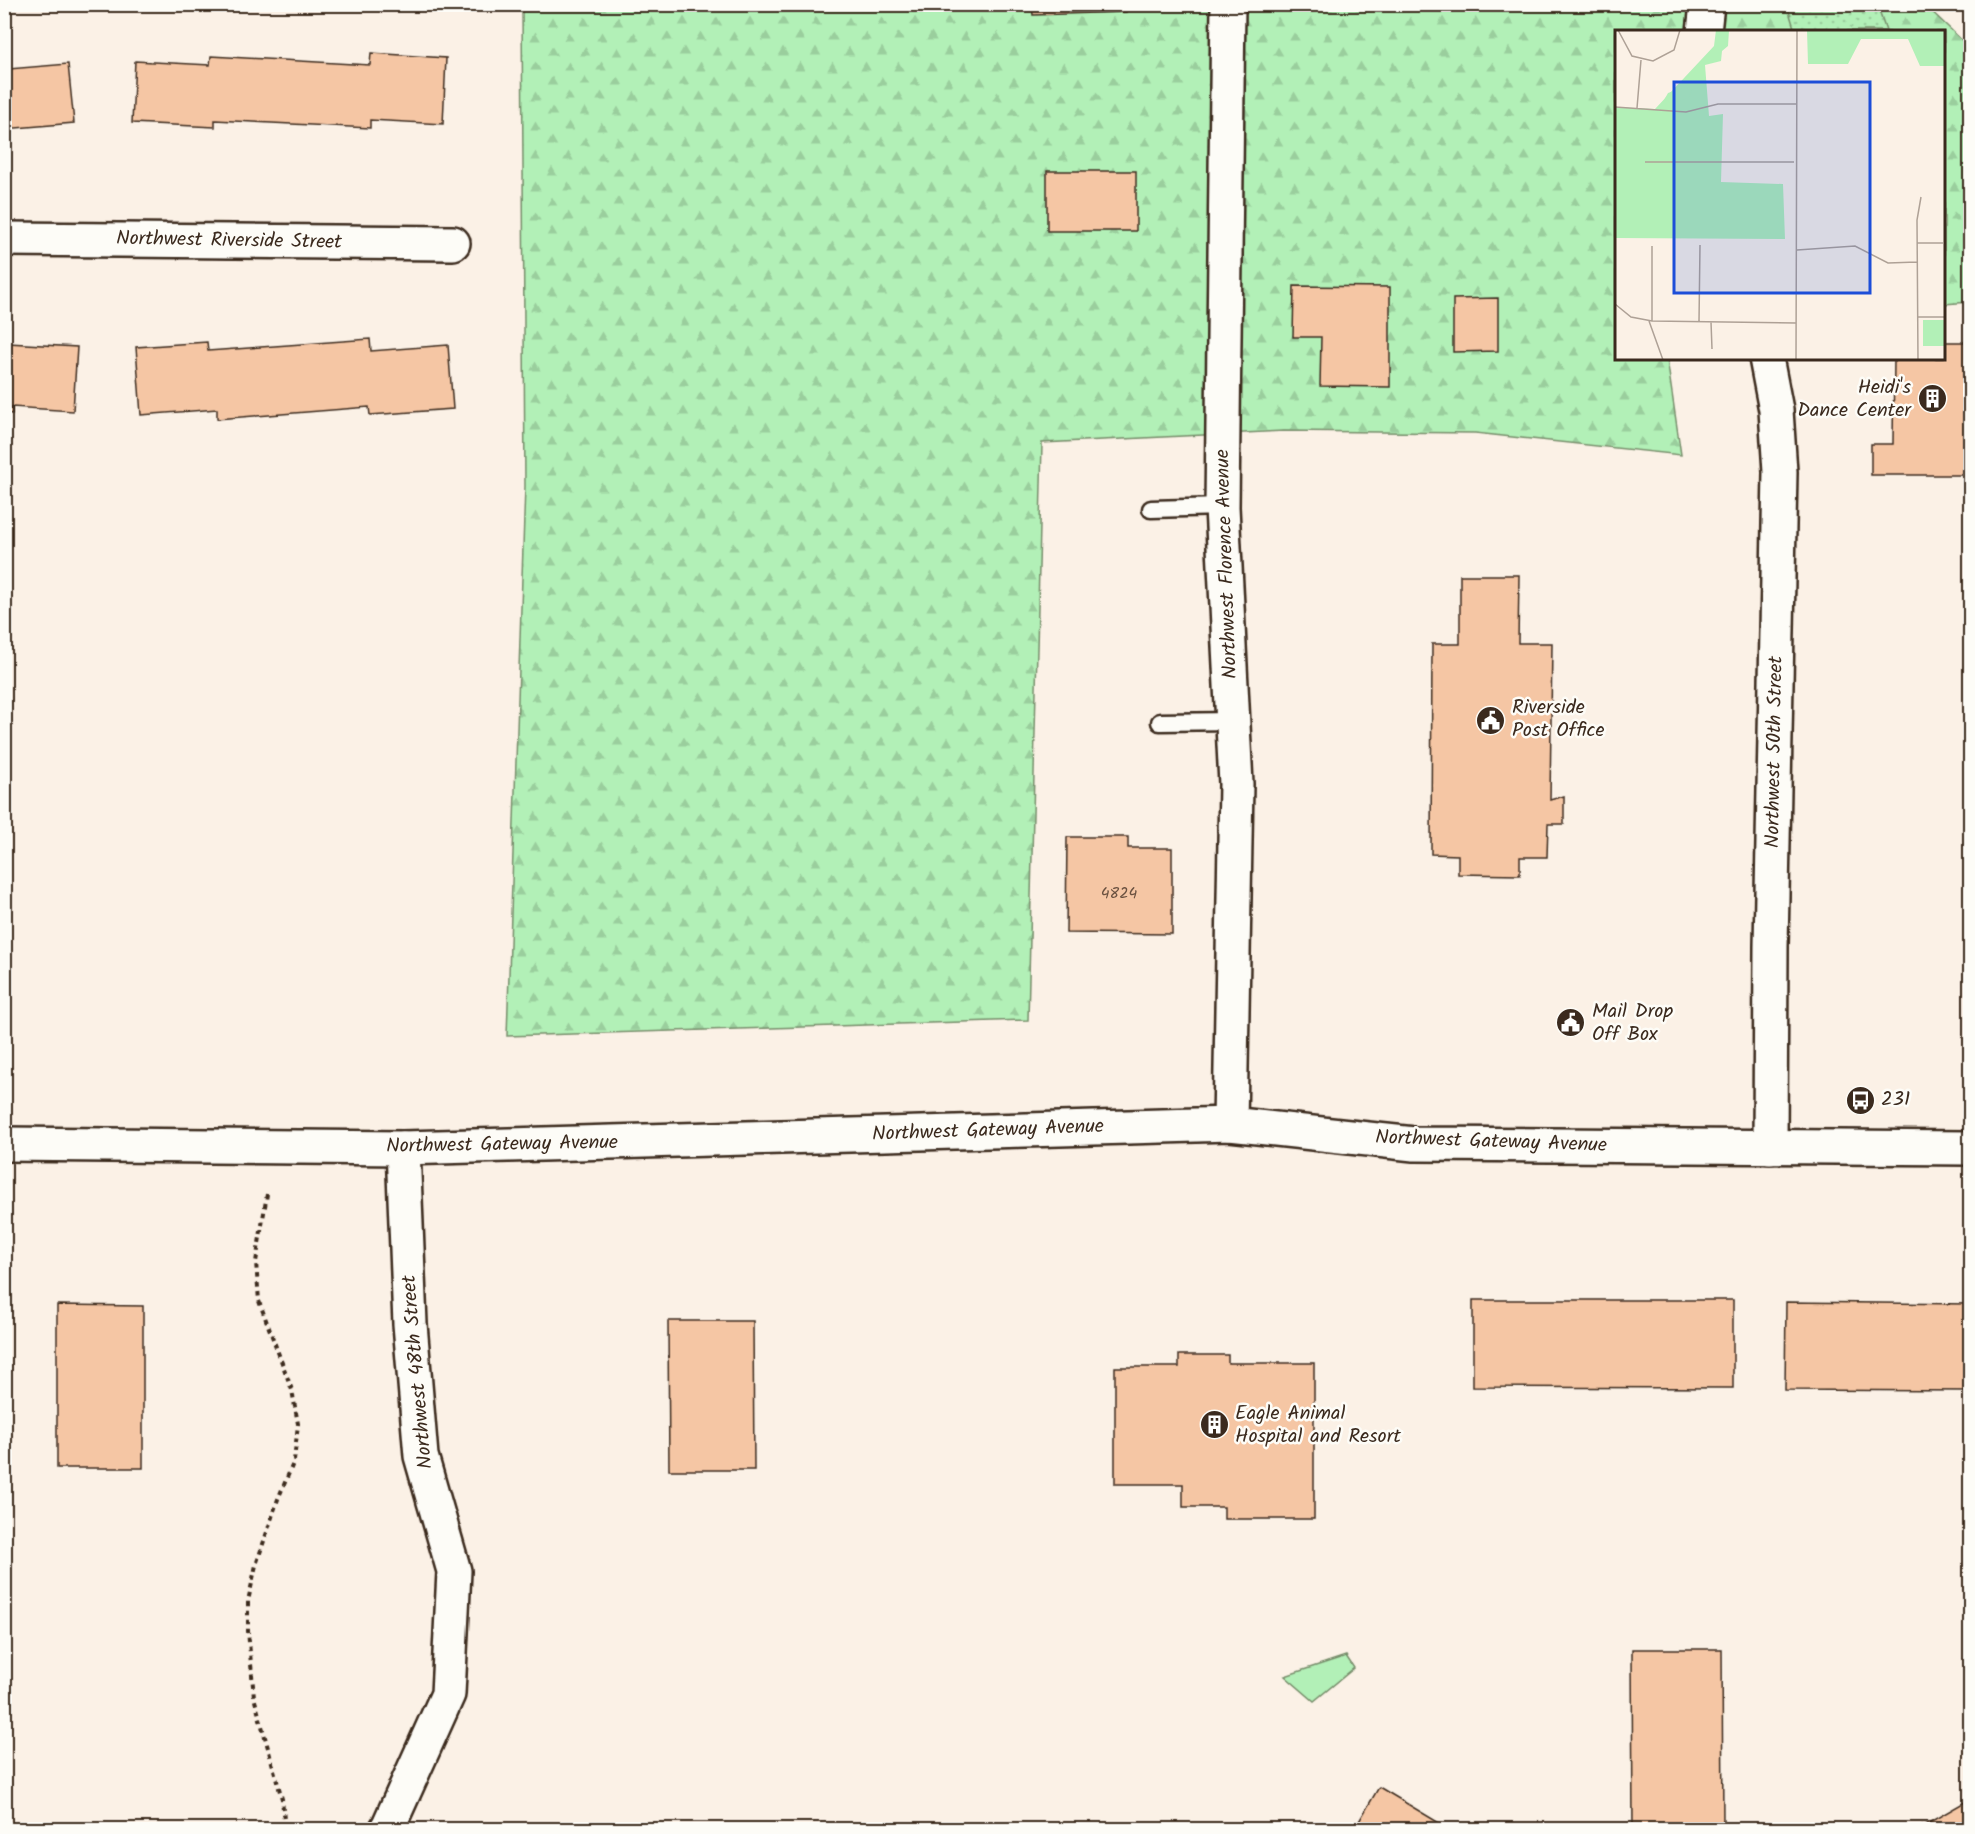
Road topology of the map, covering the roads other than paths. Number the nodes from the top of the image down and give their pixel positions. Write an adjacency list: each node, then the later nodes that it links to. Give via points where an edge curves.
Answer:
1 (1228, 4): 7 (street, Northwest Florence Avenue)
2 (1707, 4): 3 (street)
3 (1704, 30)
4 (4, 239): 5 (street, Northwest Riverside Street)
5 (453, 243)
6 (1766, 360): 13 (street, Northwest 50th Street, via 1776,410 1780,472)
7 (1222, 507): 8 (lane); 9 (street, Northwest Florence Avenue)
8 (1151, 509)
9 (1233, 721): 10 (lane); 11 (street, Northwest Florence Avenue, via 1236,790)
10 (1160, 722)
11 (1230, 1124): 13 (street, Northwest Gateway Avenue, via 1414,1143); 14 (street, Northwest Gateway Avenue)
12 (4, 1144): 14 (street, Northwest Gateway Avenue)
13 (1770, 1147): 15 (street, Northwest Gateway Avenue)
14 (403, 1148): 16 (street, Northwest 48th Street, via 410,1324 421,1456 454,1571 448,1694)
15 (1971, 1148)
16 (386, 1830)

